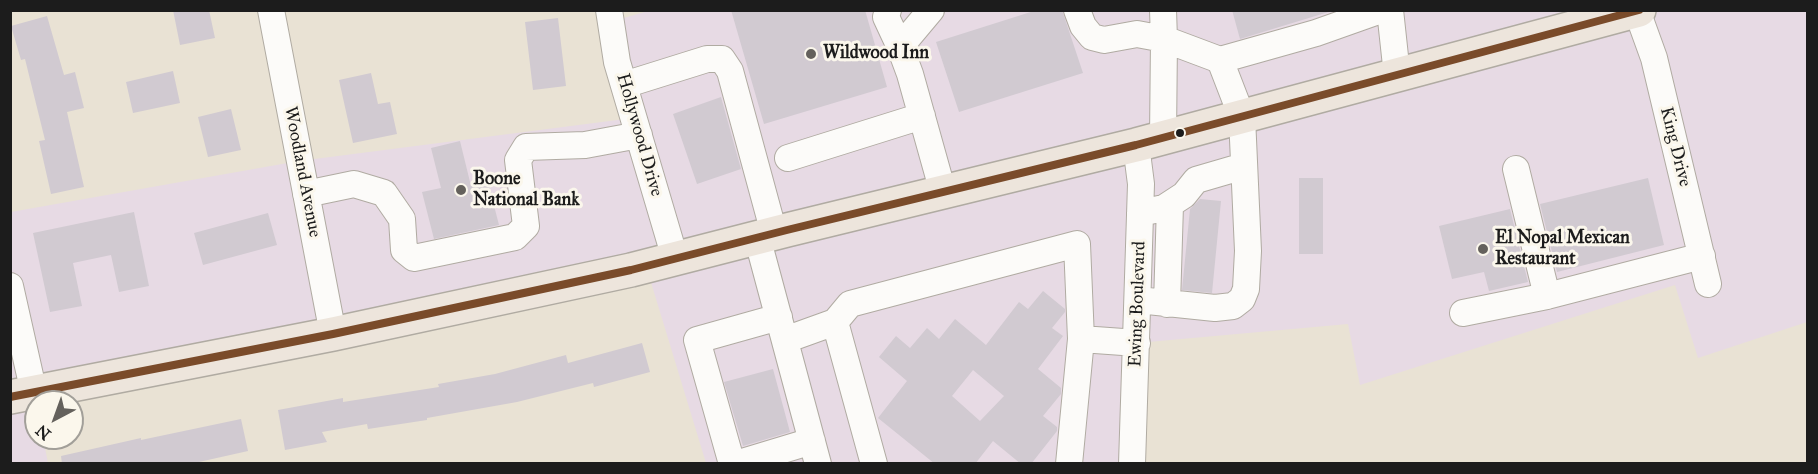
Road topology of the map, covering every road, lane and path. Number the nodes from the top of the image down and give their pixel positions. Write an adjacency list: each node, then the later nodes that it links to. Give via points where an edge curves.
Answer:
1 (271, 10): 23 (street, Woodland Avenue)
2 (609, 10): 14 (street, Hollywood Drive)
3 (888, 10): 11 (street, via 886,17)
4 (931, 10): 11 (street)
5 (1077, 10): 10 (street, via 1092,37 1104,40 1137,34)
6 (1163, 10): 10 (street, Ewing Boulevard)
7 (1381, 10): 12 (street)
8 (1390, 10): 13 (street)
9 (1638, 11): 13 (main road); 27 (street, King Drive, via 1654,58)
10 (1164, 39): 12 (street); 18 (street, Ewing Boulevard)
11 (900, 46): 15 (street)
12 (1220, 60): 16 (street)
13 (1397, 75): 16 (main road)
14 (624, 85): 17 (street, Hollywood Drive); 26 (street, via 707,59 722,59 730,70 755,160)
15 (922, 116): 19 (street); 22 (street)
16 (1242, 117): 18 (main road); 20 (street)
17 (639, 135): 23 (street, via 585,145 526,147 518,160 526,226 520,232 498,242 414,258 404,250 402,219 384,193 354,184); 28 (street, Hollywood Drive)
18 (1150, 141): 22 (main road); 25 (street, Ewing Boulevard)
19 (788, 158)
20 (1244, 166): 24 (street, via 1196,180); 33 (street, via 1248,251 1242,299 1233,306 1215,309)
21 (1516, 169): 31 (street)
22 (943, 192): 26 (main road)
23 (306, 194): 37 (street, Woodland Avenue)
24 (1170, 205): 25 (street); 33 (street)
25 (1140, 213): 32 (street, Ewing Boulevard)
26 (766, 235): 28 (main road); 36 (street)
27 (1702, 256): 29 (street, King Drive); 31 (street)
28 (675, 258): 37 (main road)
29 (1708, 284)
30 (10, 286): 40 (street)
31 (1547, 296): 34 (street)
32 (1138, 300): 33 (street); 39 (street, Ewing Boulevard)
33 (1167, 304)
34 (1463, 312)
35 (835, 322): 36 (street); 38 (street, via 850,304 1077,244); 43 (street)
36 (782, 328): 41 (street); 42 (street, via 697,340)
37 (333, 334): 40 (main road)
38 (1081, 339): 39 (street); 44 (street)
39 (1137, 343): 45 (street, Ewing Boulevard)
40 (22, 395)
41 (815, 452): 42 (street)
42 (734, 464)
43 (874, 464)
44 (1069, 464)
45 (1132, 464)

